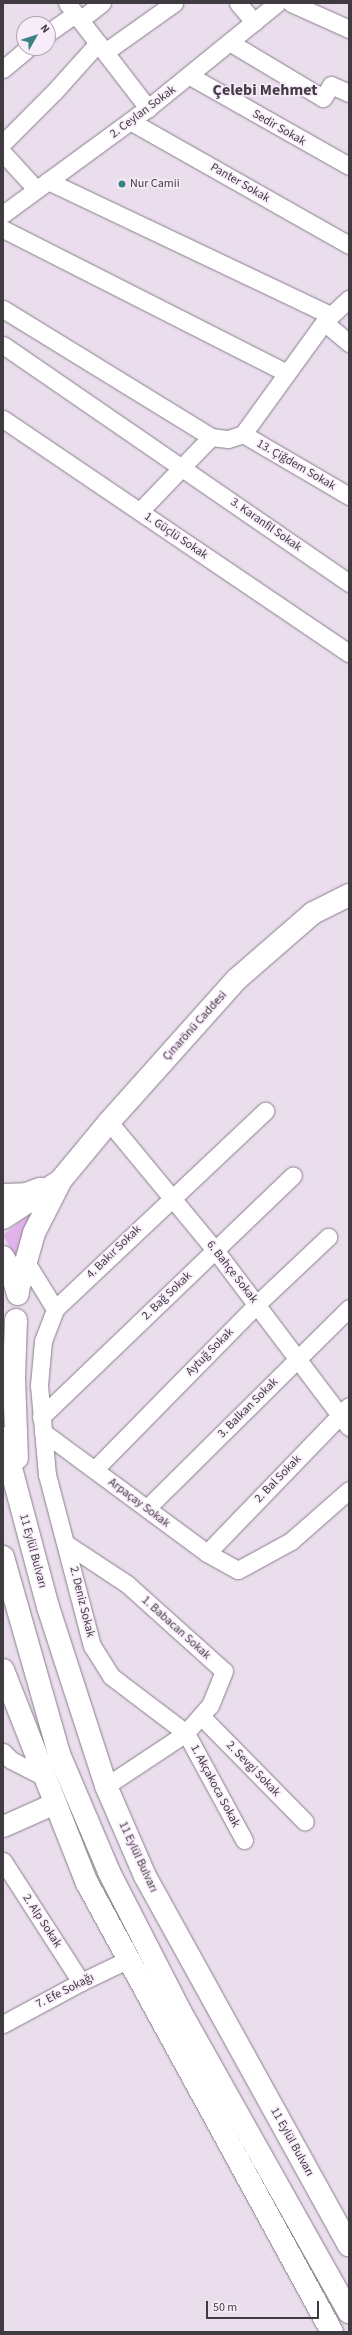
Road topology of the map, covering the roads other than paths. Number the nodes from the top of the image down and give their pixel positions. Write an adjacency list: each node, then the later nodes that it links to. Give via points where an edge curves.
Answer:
1 (102, 3): 6 (street)
2 (174, 3): 11 (street)
3 (238, 3): 7 (street)
4 (277, 3): 7 (street, 2. Ceylan Sokak)
5 (291, 3): 9 (street)
6 (74, 12): 8 (street); 11 (street)
7 (254, 22): 10 (street, 2. Ceylan Sokak)
8 (56, 27)
9 (349, 29)
10 (231, 43): 14 (street, 2. Ceylan Sokak); 15 (street, via 323,98 331,84)
11 (102, 48): 16 (street); 18 (street)
12 (18, 56): 13 (street)
13 (3, 69)
14 (190, 76): 16 (street, 2. Ceylan Sokak); 20 (street, Sedir Sokak)
15 (349, 93)
16 (148, 108): 17 (street, 2. Ceylan Sokak)
17 (130, 122): 21 (street, 2. Ceylan Sokak); 24 (street, Panter Sokak)
18 (3, 142)
19 (3, 152): 21 (street)
20 (349, 166)
21 (42, 185): 22 (street, 2. Ceylan Sokak); 27 (street)
22 (3, 214)
23 (3, 229): 30 (street)
24 (349, 245)
25 (349, 298): 27 (street)
26 (3, 309): 33 (street)
27 (327, 318): 28 (street); 30 (street)
28 (349, 343)
29 (3, 345): 34 (street, 3. Karanfil Sokak)
30 (287, 373): 32 (street)
31 (3, 419): 36 (street, 1. Güçlü Sokak)
32 (243, 434): 33 (street, via 228,439); 35 (street, 13. Çiğdem Sokak)
33 (211, 437): 34 (street)
34 (182, 467): 36 (street); 37 (street, 3. Karanfil Sokak)
35 (349, 496)
36 (140, 511): 38 (street, 1. Güçlü Sokak)
37 (349, 583)
38 (349, 653)
39 (349, 895): 41 (main road, Çınarönü Caddesi, via 313,913 237,979)
40 (265, 1111): 45 (street, 4. Bakır Sokak)
41 (109, 1122): 43 (main road, Çınarönü Caddesi); 45 (street, 6. Bahçe Sokak)
42 (293, 1175): 48 (street, 2. Bağ Sokak)
43 (61, 1180): 44 (main road, via 26,1194); 46 (main road); 50 (main road, via 34,1232)
44 (3, 1195)
45 (172, 1197): 48 (street, 6. Bahçe Sokak); 53 (street, 4. Bakır Sokak)
46 (3, 1218)
47 (328, 1237): 52 (street, Aytuğ Sokak)
48 (215, 1250): 52 (street, 6. Bahçe Sokak); 59 (street, 2. Bağ Sokak)
49 (3, 1257): 51 (main road, via 12,1270)
50 (26, 1262): 51 (main road); 53 (street)
51 (18, 1290): 55 (main road)
52 (257, 1304): 57 (street, 6. Bahçe Sokak); 61 (street, Aytuğ Sokak)
53 (55, 1308): 59 (street, 4. Bakır Sokak, via 43,1341 39,1385)
54 (349, 1308): 57 (street, 3. Balkan Sokak)
55 (16, 1320): 56 (main road); 63 (main road, via 14,1378)
56 (3, 1344)
57 (298, 1358): 58 (street, 6. Bahçe Sokak); 64 (street, 3. Balkan Sokak)
58 (346, 1416): 66 (street, 2. Bal Sokak)
59 (42, 1425): 61 (street, Arpaçay Sokak); 65 (street, 2. Deniz Sokak, via 47,1474)
60 (3, 1438): 63 (main road, 11 Eylül Bulvarı)
61 (94, 1469): 64 (street, Arpaçay Sokak)
62 (349, 1490): 66 (street, Arpaçay Sokak, via 291,1541 238,1570)
63 (18, 1497): 73 (main road, 11 Eylül Bulvarı, via 48,1607)
64 (147, 1508): 66 (street, Arpaçay Sokak)
65 (68, 1545): 69 (street, 1. Babacan Sokak, via 127,1584 224,1671 210,1705); 70 (street, 2. Deniz Sokak, via 92,1646 111,1676)
66 (207, 1553)
67 (3, 1557): 83 (main road, via 59,1754 109,1872 181,2013)
68 (3, 1670): 72 (main road)
69 (201, 1716): 70 (street, 1. Babacan Sokak); 75 (street, 2. Sevgi Sokak)
70 (186, 1733): 73 (street, 1. Babacan Sokak); 77 (street, 1. Akçakoca Sokak)
71 (3, 1752): 72 (street, via 11,1760)
72 (46, 1778): 74 (main road)
73 (106, 1786): 82 (main road, 11 Eylül Bulvarı, via 145,1876)
74 (55, 1803): 76 (street); 79 (main road, via 87,1884)
75 (305, 1822)
76 (3, 1826)
77 (244, 1840)
78 (3, 1860): 80 (street, 2. Alp Sokak)
79 (127, 1960): 80 (street, 7. Efe Sokağı); 84 (main road)
80 (81, 1982): 81 (street, 7. Efe Sokağı)
81 (3, 2024)
82 (349, 2245)
83 (349, 2312)
84 (332, 2332)

